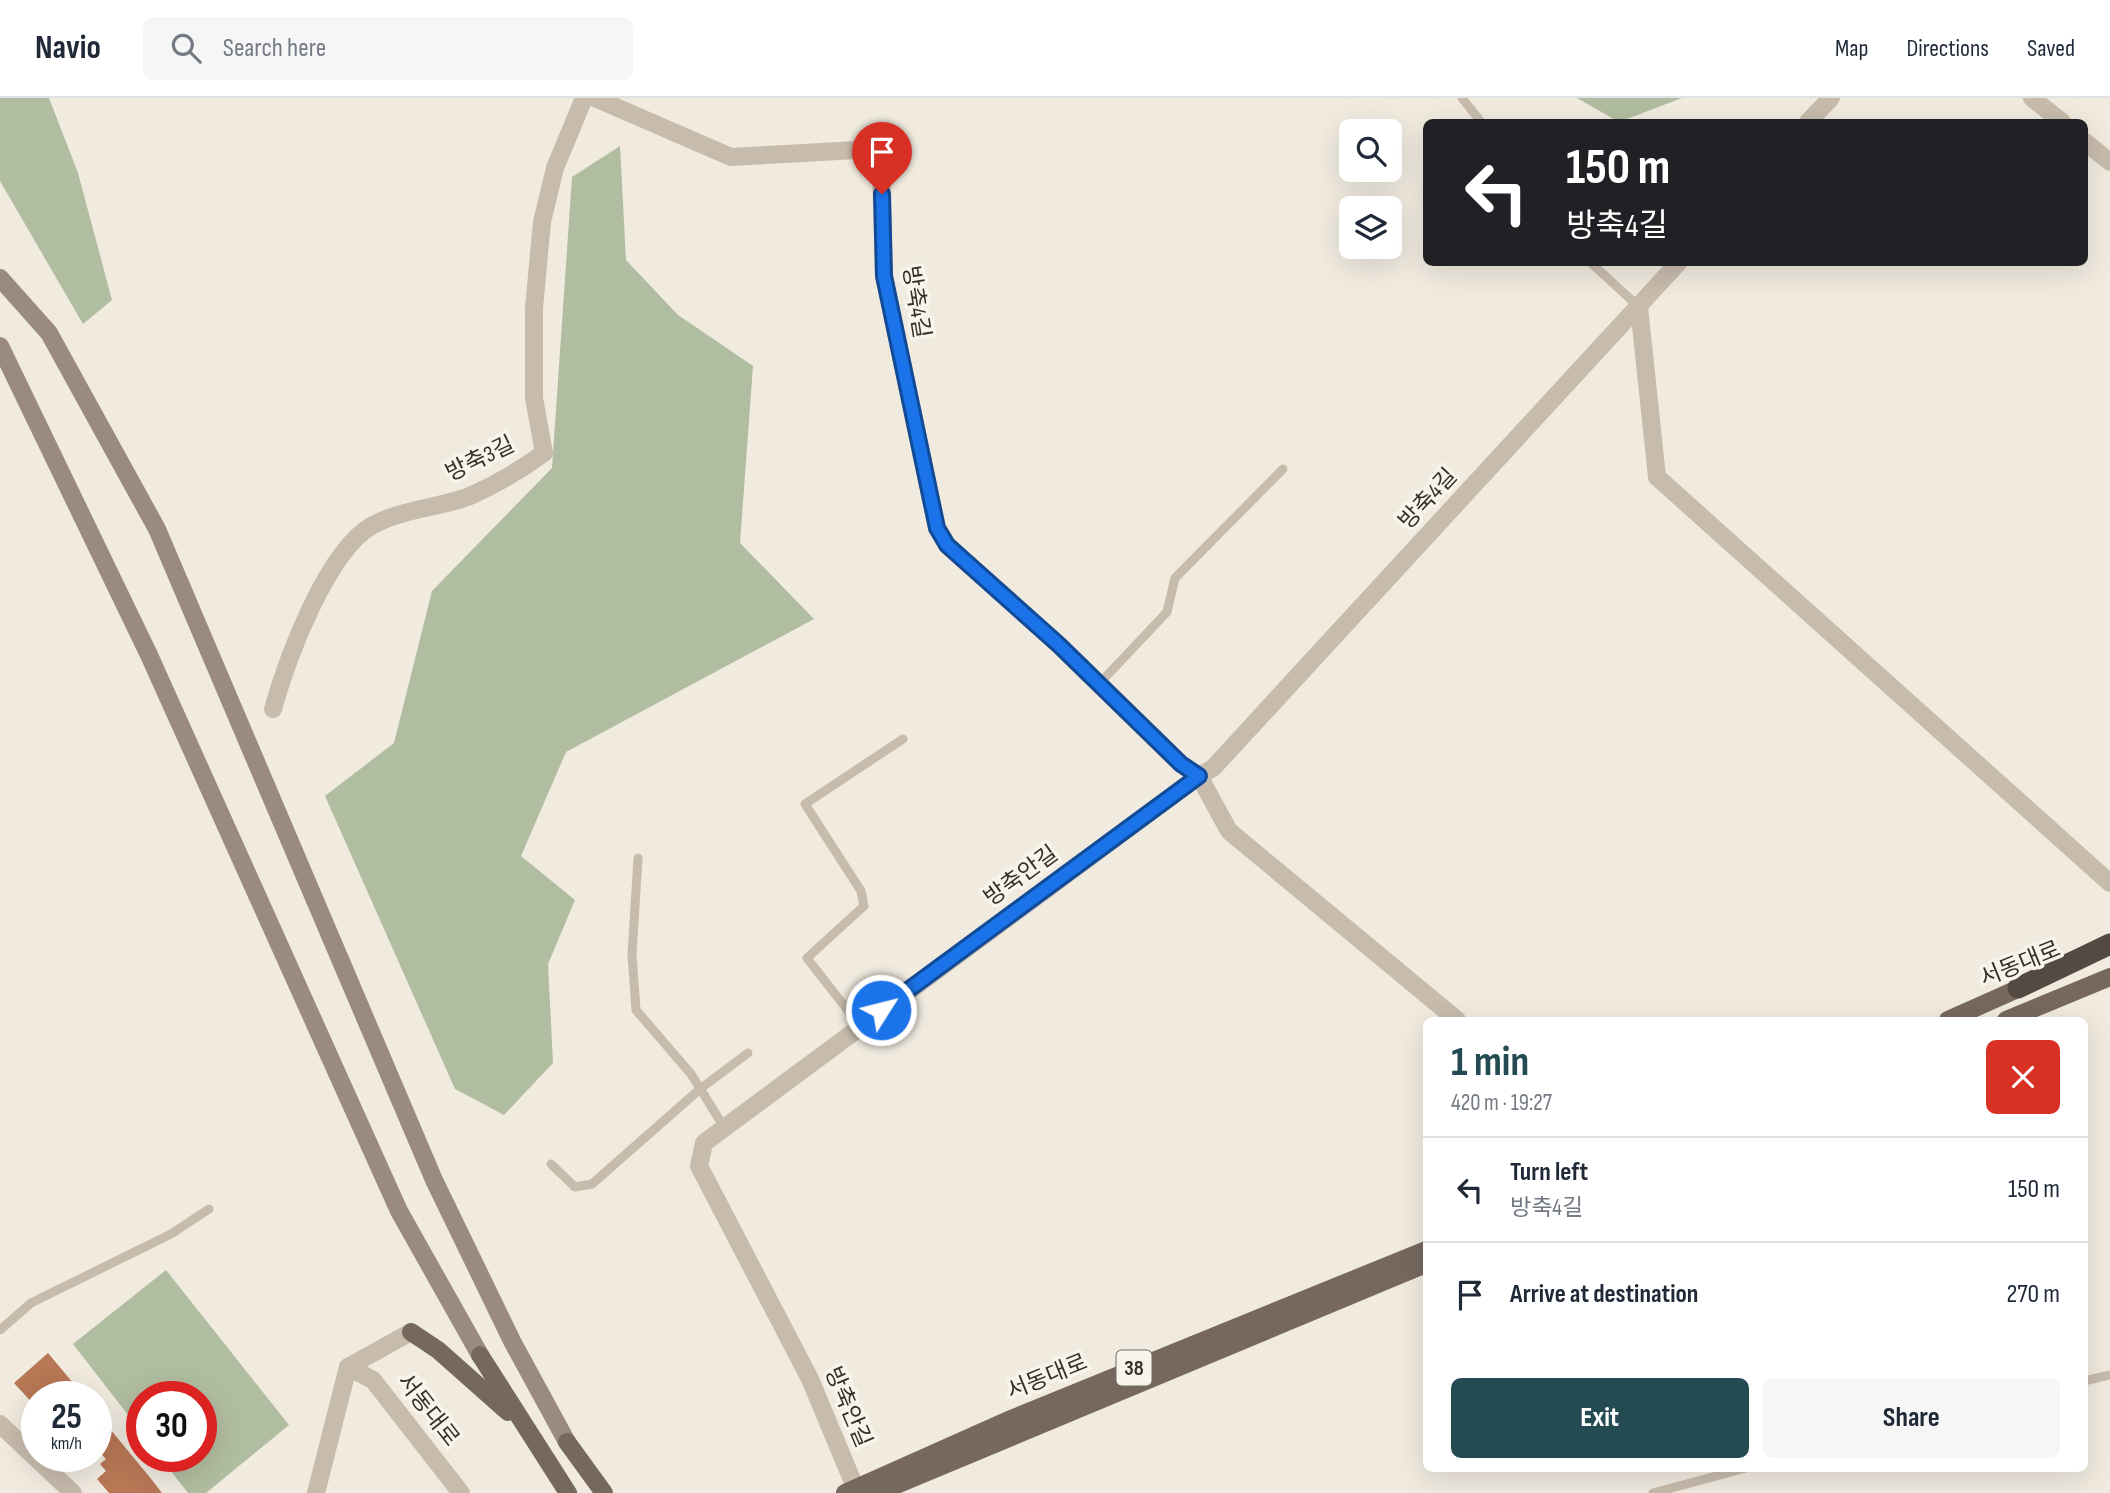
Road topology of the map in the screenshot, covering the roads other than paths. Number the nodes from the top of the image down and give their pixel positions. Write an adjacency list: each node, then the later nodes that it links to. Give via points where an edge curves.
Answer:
1 (584, 98): 18 (street, 방축3길, via 555,168 542,222 534,308 534,398 544,453 470,496 373,524 349,543 312,606)
2 (596, 98): 17 (street, 방축4길, via 731,157 875,149 881,166 884,276 937,528 947,545)
3 (1462, 98): 6 (lane)
4 (1831, 98): 7 (street)
5 (2032, 98): 8 (street)
6 (1479, 119)
7 (1811, 119)
8 (2058, 119)
9 (2088, 144): 10 (street)
10 (2110, 163)
11 (1594, 266): 14 (lane)
12 (1675, 266): 14 (street, 방축4길)
13 (0, 278): 46 (street, via 49,334 157,529 435,1180 512,1341)
14 (1639, 307): 20 (street, 방축4길); 22 (street, via 1657,477)
15 (0, 346): 40 (street, via 149,655 399,1211)
16 (1283, 469): 17 (lane, via 1175,578 1167,612)
17 (1099, 684): 20 (street, 방축4길, via 1181,764)
18 (273, 709)
19 (904, 739): 30 (lane, via 806,803 861,891 864,906 807,958)
20 (1206, 772): 27 (street, 방축4길, via 1229,831); 30 (street, 방축안길)
21 (638, 858): 32 (lane, via 632,954 636,1010)
22 (2110, 883)
23 (2110, 944): 26 (highway)
24 (2110, 955): 26 (main road, 서동대로)
25 (2110, 977): 29 (main road, 서동대로)
26 (2018, 988): 28 (main road, 서동대로)
27 (1453, 1017)
28 (1955, 1017)
29 (2013, 1017)
30 (860, 1026): 33 (street, 방축안길)
31 (748, 1053): 32 (lane)
32 (700, 1089): 33 (lane); 34 (lane, via 592,1184 575,1187)
33 (724, 1127): 48 (street, 방축안길, via 704,1143 699,1166 788,1332)
34 (551, 1164)
35 (208, 1209): 38 (lane, via 171,1234 30,1303)
36 (1423, 1251): 48 (main road, 서동대로 / 38, via 1011,1419)
37 (1423, 1265): 54 (main road, 서동대로 / 38)
38 (0, 1330)
39 (411, 1332): 41 (street); 45 (main road)
40 (480, 1355): 45 (main road)
41 (348, 1367): 50 (street); 51 (street, 서동대로, via 373,1380)
42 (2110, 1375): 43 (lane)
43 (2088, 1380)
44 (0, 1424): 49 (street)
45 (523, 1425): 52 (main road)
46 (567, 1442): 53 (main road)
47 (1731, 1472): 55 (lane)
48 (850, 1490)
49 (73, 1493)
50 (316, 1493)
51 (461, 1493)
52 (568, 1493)
53 (604, 1493)
54 (877, 1493)
55 (1653, 1493)

